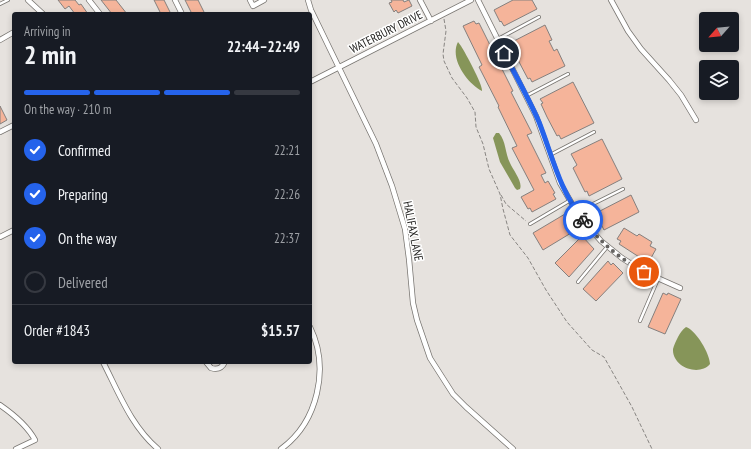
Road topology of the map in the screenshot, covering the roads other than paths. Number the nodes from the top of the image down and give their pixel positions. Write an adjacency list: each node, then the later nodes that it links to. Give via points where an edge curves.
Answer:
1 (8, 0): 12 (lane)
2 (28, 0): 13 (street)
3 (89, 0): 14 (street)
4 (175, 0): 15 (street)
5 (250, 0): 6 (street, via 253,6)
6 (264, 0)
7 (308, 0): 16 (street, HALIFAX LANE)
8 (420, 0): 19 (street)
9 (471, 0): 19 (street, WATERBURY DRIVE)
10 (478, 0): 21 (street)
11 (611, 0): 27 (street, via 636,43 669,80)
12 (0, 4)
13 (41, 12)
14 (98, 12)
15 (181, 12)
16 (312, 12)
17 (312, 12): 23 (street, HALIFAX LANE)
18 (539, 17): 21 (lane)
19 (431, 21): 23 (street, WATERBURY DRIVE)
20 (12, 33): 22 (street)
21 (497, 39): 26 (street)
22 (0, 40)
23 (339, 67): 25 (street, WATERBURY DRIVE); 51 (street, HALIFAX LANE, via 376,144 397,200 405,229 413,303 430,358 453,394)
24 (568, 74): 26 (lane)
25 (312, 81)
26 (526, 96): 31 (street)
27 (696, 120)
28 (12, 126): 29 (street)
29 (0, 132)
30 (594, 132): 31 (lane)
31 (550, 155): 33 (street)
32 (623, 189): 34 (lane)
33 (570, 201): 34 (street); 35 (lane)
34 (577, 212): 38 (street)
35 (530, 224)
36 (12, 231): 37 (street)
37 (0, 237)
38 (607, 247): 39 (street, via 631,265); 40 (lane)
39 (658, 279): 41 (street); 42 (lane)
40 (578, 282)
41 (680, 288)
42 (640, 321)
43 (312, 331): 50 (street, via 320,359 317,396 301,429)
44 (105, 364): 49 (street, via 134,423)
45 (208, 364): 46 (street, via 217,369)
46 (224, 364)
47 (0, 405): 48 (street, via 22,423 35,440)
48 (16, 449)
49 (158, 449)
50 (281, 449)
51 (513, 449)

